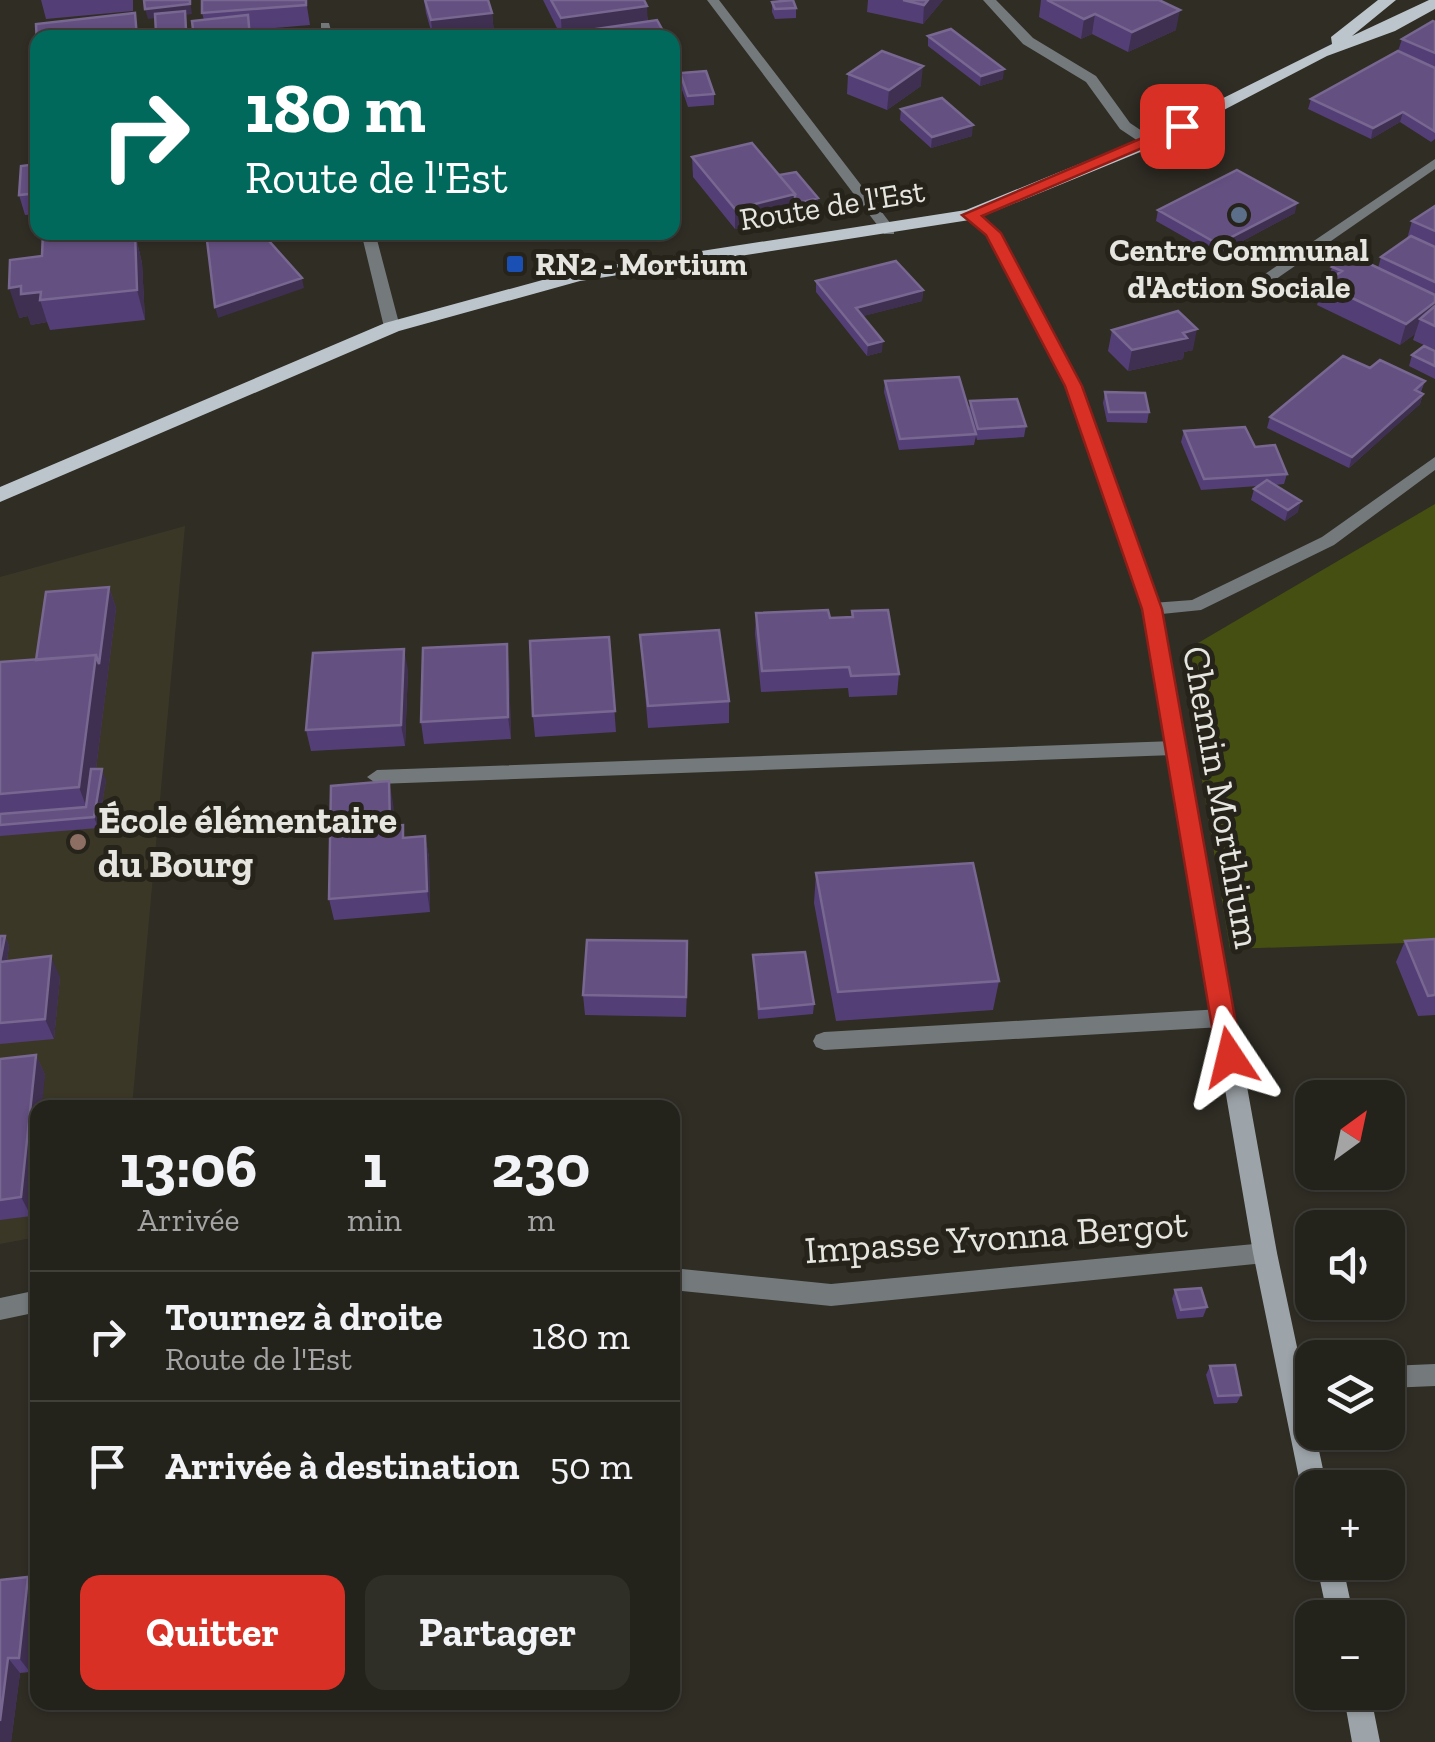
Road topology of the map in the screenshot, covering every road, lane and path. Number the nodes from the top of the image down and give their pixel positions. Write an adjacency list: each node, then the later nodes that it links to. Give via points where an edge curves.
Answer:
1 (714, 0): 9 (street)
2 (989, 0): 6 (street, via 1028,42 1091,79 1124,126)
3 (1381, 1): 5 (main road, Route de l'Est)
4 (1435, 3): 5 (main road, Route de l'Est)
5 (1321, 52): 6 (main road, Route de l'Est)
6 (1150, 142): 8 (main road, Route de l'Est)
7 (1435, 163): 11 (street)
8 (970, 215): 9 (main road, Route de l'Est); 15 (street, Chemin Morthium, via 993,233 1074,386)
9 (890, 230): 12 (main road, Route de l'Est, via 579,276)
10 (370, 240): 12 (street)
11 (1261, 283)
12 (392, 326): 14 (main road, Route de l'Est)
13 (1435, 462): 15 (street, via 1328,541 1195,606)
14 (0, 495)
15 (1152, 609): 16 (street, Chemin Morthium)
16 (1174, 748): 17 (street); 18 (street, Chemin Morthium)
17 (377, 778)
18 (1222, 1018): 19 (street); 20 (street, Chemin Morthium)
19 (824, 1041)
20 (1265, 1253): 21 (street, Impasse Yvonna Bergot, via 831,1295); 24 (street, Chemin Morthium)
21 (680, 1280)
22 (30, 1303): 23 (street)
23 (0, 1309)
24 (1295, 1358)
25 (1435, 1375): 26 (street)
26 (1405, 1377)
27 (1360, 1710): 28 (street)
28 (1366, 1742)

